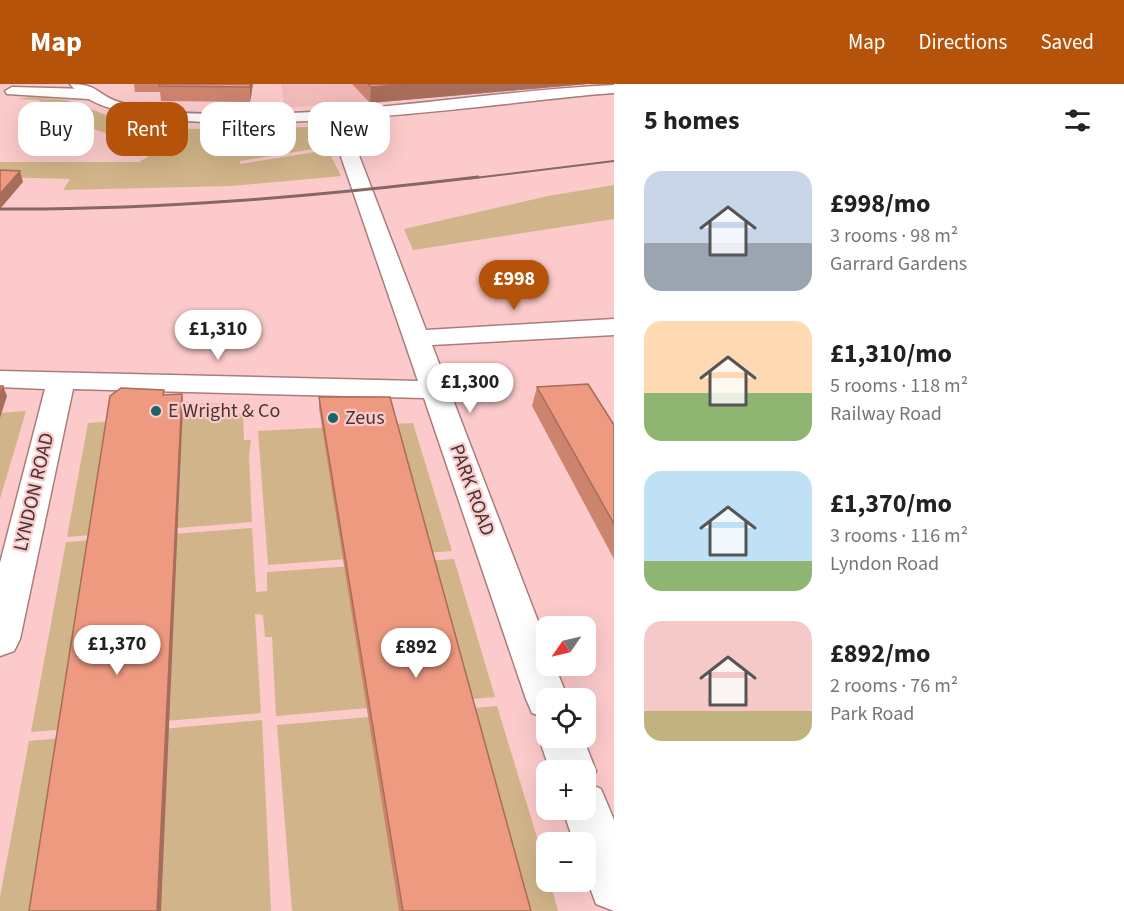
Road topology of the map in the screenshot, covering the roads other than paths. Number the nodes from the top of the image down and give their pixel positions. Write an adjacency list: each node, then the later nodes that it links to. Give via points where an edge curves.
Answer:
1 (614, 88): 4 (street)
2 (83, 89): 3 (street); 5 (street, via 142,111 204,120)
3 (12, 91)
4 (390, 109)
5 (308, 116)
6 (350, 156): 8 (street, PARK ROAD)
7 (614, 327): 8 (street)
8 (417, 338): 11 (street, PARK ROAD)
9 (0, 379): 10 (street)
10 (61, 380): 11 (street); 12 (street, LYNDON ROAD)
11 (436, 390): 13 (street, PARK ROAD)
12 (0, 639)
13 (543, 688)
14 (590, 820): 15 (street)
15 (614, 886)

